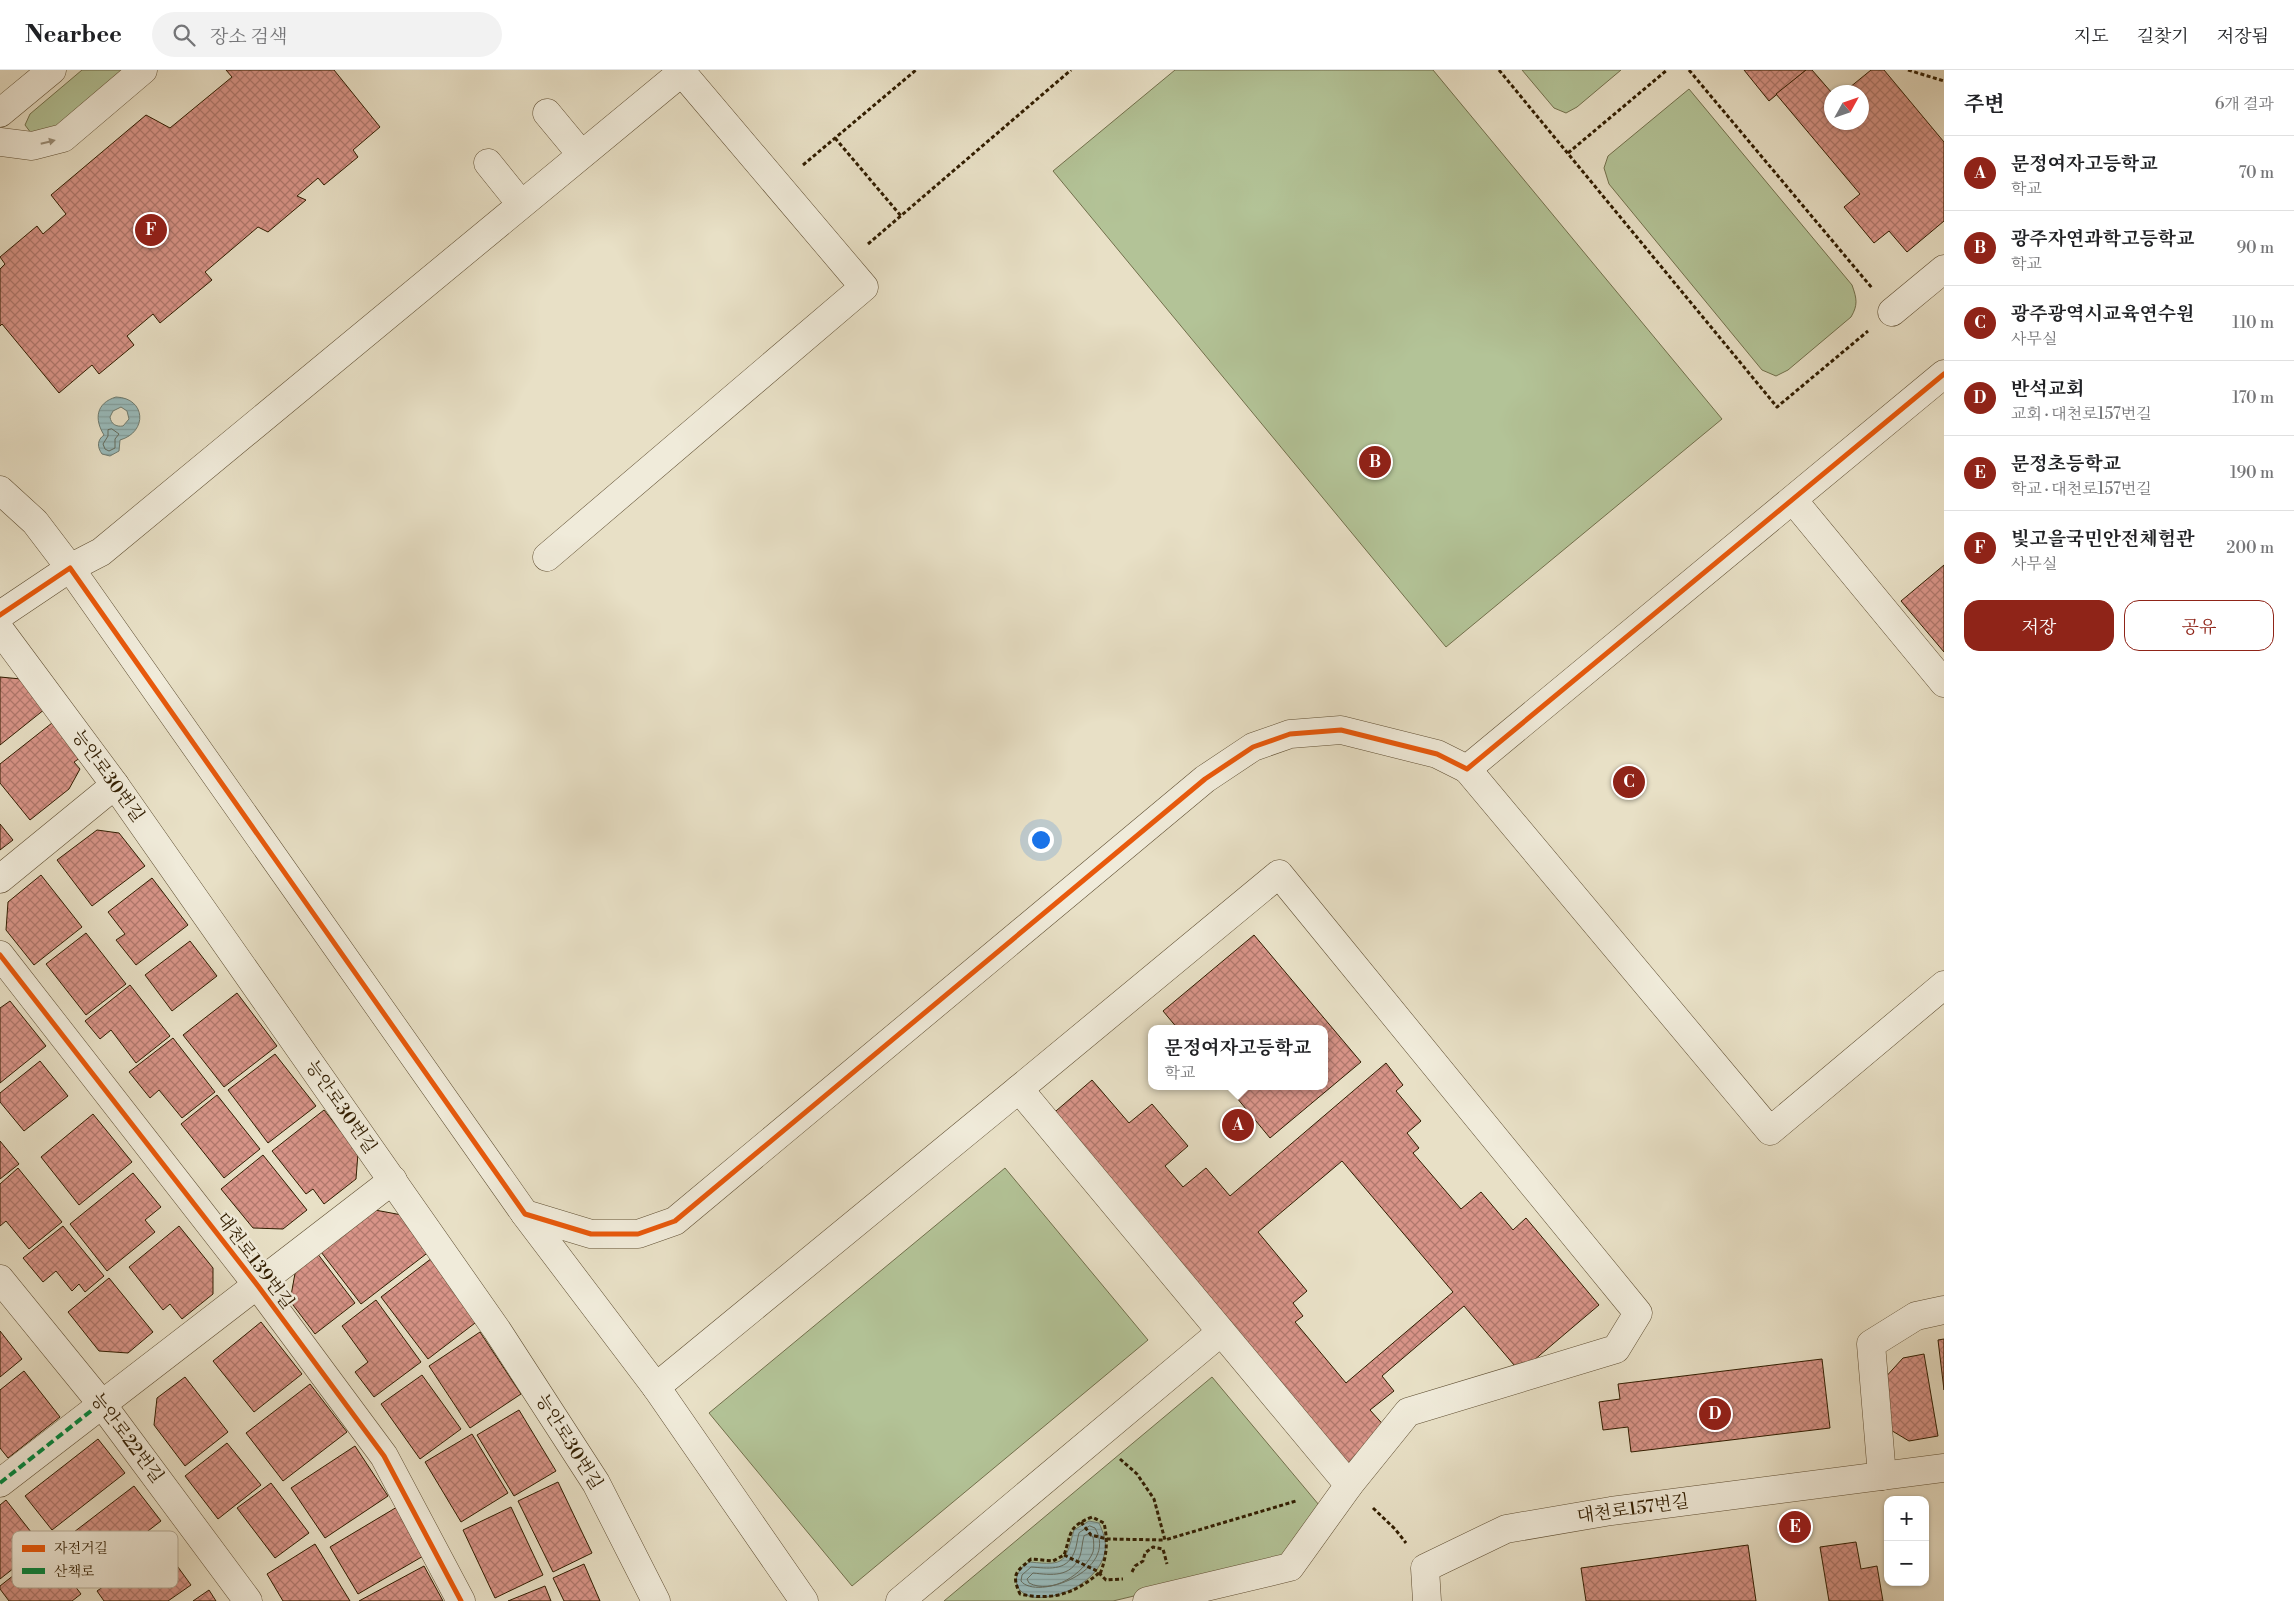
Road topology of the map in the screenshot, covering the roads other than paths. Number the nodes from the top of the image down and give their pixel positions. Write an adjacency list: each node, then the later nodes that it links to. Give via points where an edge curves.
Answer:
1 (52, 70): 5 (street)
2 (143, 70): 6 (street, one-way to 2, via 32,146 63,138)
3 (681, 71): 7 (street); 15 (street, via 864,287)
4 (547, 113): 7 (street)
5 (0, 114)
6 (0, 142)
7 (581, 154): 9 (street)
8 (488, 163): 9 (street)
9 (521, 204): 16 (street, via 101,552)
10 (1944, 269): 11 (street)
11 (1892, 312)
12 (1944, 374): 14 (street)
13 (0, 490): 16 (street, via 35,522)
14 (1793, 500): 19 (street); 20 (street)
15 (547, 557)
16 (70, 568): 17 (street); 27 (street)
17 (0, 614)
18 (0, 630): 21 (street, 능안로30번길)
19 (1944, 683)
20 (1467, 769): 24 (street, via 1770,1131); 27 (street, via 1437,754 1341,730 1290,734 1253,747 1205,779 675,1221 638,1234 591,1234)
21 (115, 785): 22 (street); 26 (street, 능안로30번길)
22 (0, 879)
23 (0, 955): 29 (street, 대천로139번길)
24 (1944, 985)
25 (1019, 1089): 31 (street); 32 (street); 37 (street, via 1279,874 1638,1314 1616,1349 1408,1412)
26 (392, 1180): 29 (street); 40 (street, 능안로30번길, via 497,1330 596,1482)
27 (525, 1214): 32 (street)
28 (0, 1279): 33 (street, 능안로22번길)
29 (258, 1286): 33 (street); 39 (street, 대천로139번길, via 384,1456)
30 (1944, 1310): 35 (street, via 1916,1316 1871,1344)
31 (1221, 1332): 37 (street); 42 (street)
32 (656, 1387): 41 (street)
33 (102, 1404): 36 (street); 38 (street, 능안로22번길)
34 (1944, 1468): 35 (street, 대천로157번길)
35 (1882, 1476): 44 (street, 대천로157번길, via 1612,1511 1506,1529 1424,1568)
36 (0, 1483)
37 (1349, 1485): 43 (street, via 1290,1567)
38 (248, 1601)
39 (461, 1601)
40 (656, 1601)
41 (804, 1601)
42 (900, 1601)
43 (1147, 1601)
44 (1427, 1601)

